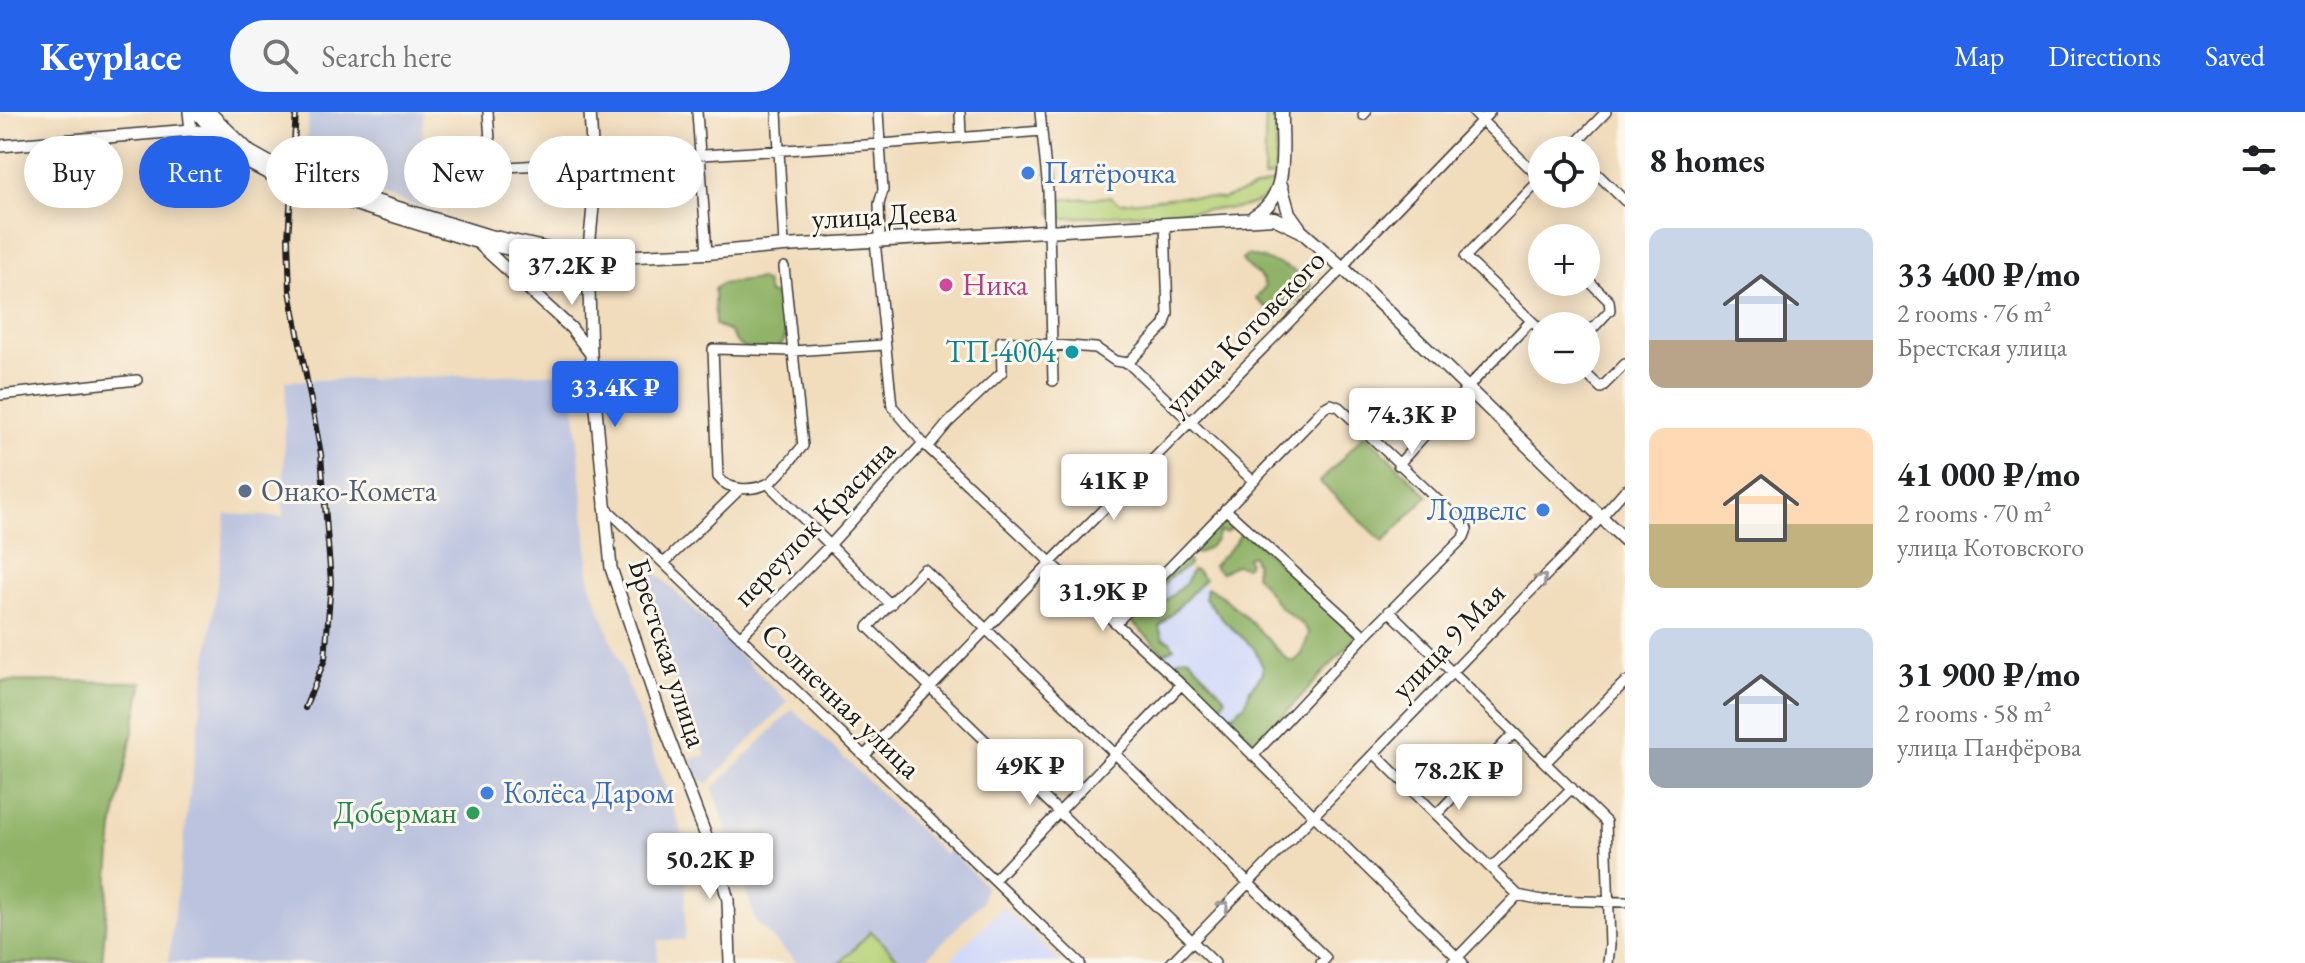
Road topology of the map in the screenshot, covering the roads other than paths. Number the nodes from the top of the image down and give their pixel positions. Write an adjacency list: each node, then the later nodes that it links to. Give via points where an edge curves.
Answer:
1 (189, 112): 16 (street)
2 (197, 112): 18 (main road)
3 (209, 112): 43 (main road, улица Деева, via 250,152 291,175 486,235)
4 (488, 112): 28 (street, via 492,168)
5 (590, 112): 19 (street, Брестская улица)
6 (697, 112): 20 (street)
7 (777, 112): 25 (street)
8 (878, 112): 23 (street)
9 (960, 112): 22 (street)
10 (1040, 112): 17 (street)
11 (1282, 112): 30 (main road)
12 (1473, 112): 15 (street)
13 (1490, 112): 15 (street, улица Котовского)
14 (1606, 112): 21 (street)
15 (1481, 121): 27 (street); 45 (street, улица Котовского)
16 (191, 130): 18 (street); 24 (street)
17 (1042, 131): 22 (street); 37 (street)
18 (217, 135): 39 (main road, via 249,163 285,182)
19 (591, 136)
20 (698, 136)
21 (1584, 136)
22 (961, 137): 23 (street)
23 (881, 144): 25 (street); 40 (street)
24 (0, 146)
25 (779, 149): 26 (street); 41 (street)
26 (703, 154)
27 (1528, 165)
28 (528, 166)
29 (1600, 177): 32 (street)
30 (1280, 178): 35 (main road, via 1272,203); 38 (main road, via 1286,205)
31 (1528, 192): 47 (street, via 1465,257)
32 (1625, 201)
33 (703, 204): 42 (street)
34 (591, 208): 43 (street, Брестская улица)
35 (1251, 217): 36 (main road, улица Деева); 38 (main road, улица Деева, via 1274,218)
36 (1165, 223): 37 (main road, улица Деева); 54 (street, via 1168,314 1164,326)
37 (1048, 231): 40 (main road, улица Деева); 50 (street)
38 (1301, 231): 45 (main road)
39 (476, 241): 43 (main road, via 559,260); 53 (street, via 571,328)
40 (877, 241): 41 (main road, улица Деева); 51 (street)
41 (784, 246): 42 (main road, улица Деева)
42 (707, 253): 43 (main road, улица Деева)
43 (588, 258): 53 (street, Брестская улица)
44 (784, 267): 52 (street)
45 (1343, 268): 59 (main road); 61 (street, улица Котовского)
46 (1600, 292): 48 (street, via 1610,310)
47 (1528, 318)
48 (1600, 321)
49 (1528, 324): 59 (street)
50 (1054, 343): 54 (street, переулок Красина, via 1096,348); 57 (street); 62 (street, переулок Красина, via 1001,341 1002,372)
51 (884, 345): 52 (street); 62 (street, via 892,406)
52 (792, 351): 65 (street, via 803,446); 66 (street, via 713,349 718,477)
53 (591, 355): 68 (street, Брестская улица)
54 (1128, 363): 61 (street)
55 (1625, 364): 58 (street, via 1601,388)
56 (137, 380): 60 (street)
57 (1053, 381)
58 (1597, 384)
59 (1467, 388): 63 (street); 70 (main road)
60 (0, 395)
61 (1190, 422): 64 (street); 74 (street, улица Котовского)
62 (926, 445): 72 (street, переулок Красина); 74 (street)
63 (1398, 465): 64 (street, via 1331,404); 76 (street, via 1467,529)
64 (1253, 481): 69 (street)
65 (768, 484): 66 (street); 72 (street)
66 (740, 489): 73 (street)
67 (1625, 490): 70 (street, улица 9 Мая)
68 (604, 506): 73 (street, Солнечная улица); 104 (street, Брестская улица, via 611,568 722,878)
69 (1225, 509): 77 (street); 79 (street)
70 (1600, 515): 71 (main road); 81 (street, улица 9 Мая, one-way to 70)
71 (1625, 540)
72 (831, 544): 75 (street); 80 (street, переулок Красина)
73 (664, 563): 80 (street, Солнечная улица)
74 (1049, 564): 77 (street); 78 (street, улица Котовского)
75 (891, 605): 78 (street, via 924,569); 84 (street, via 868,627)
76 (1389, 611): 79 (street); 81 (street)
77 (1116, 623): 83 (street)
78 (986, 629): 84 (street, улица Котовского); 86 (street)
79 (1365, 636): 89 (street)
80 (740, 637): 88 (street, Солнечная улица)
81 (1450, 672): 85 (street); 87 (street, улица 9 Мая)
82 (1625, 682): 90 (street)
83 (1181, 685): 86 (street); 89 (street)
84 (930, 687): 88 (street, улица Котовского); 92 (street)
85 (1514, 733): 90 (street); 93 (street)
86 (1114, 753): 92 (street); 97 (street)
87 (1374, 753): 93 (street); 94 (street, улица 9 Мая)
88 (864, 756): 96 (street, Солнечная улица)
89 (1253, 756): 94 (street)
90 (1545, 763): 91 (street)
91 (1572, 788): 95 (street); 100 (street, via 1606,822)
92 (1058, 811): 96 (street); 101 (street)
93 (1437, 814): 95 (street)
94 (1313, 816): 97 (street, улица 9 Мая); 103 (street)
95 (1492, 867): 98 (street)
96 (994, 880): 105 (street, Солнечная улица)
97 (1248, 881): 101 (street, улица 9 Мая, one-way to 97); 102 (street)
98 (1518, 895): 100 (street); 103 (street)
99 (1625, 902): 100 (street)
100 (1609, 903): 108 (street)
101 (1192, 940): 106 (street, улица 9 Мая); 107 (street)
102 (1324, 960)
103 (1457, 961)
104 (730, 963)
105 (1080, 963)
106 (1171, 963)
107 (1215, 963)
108 (1608, 963)

